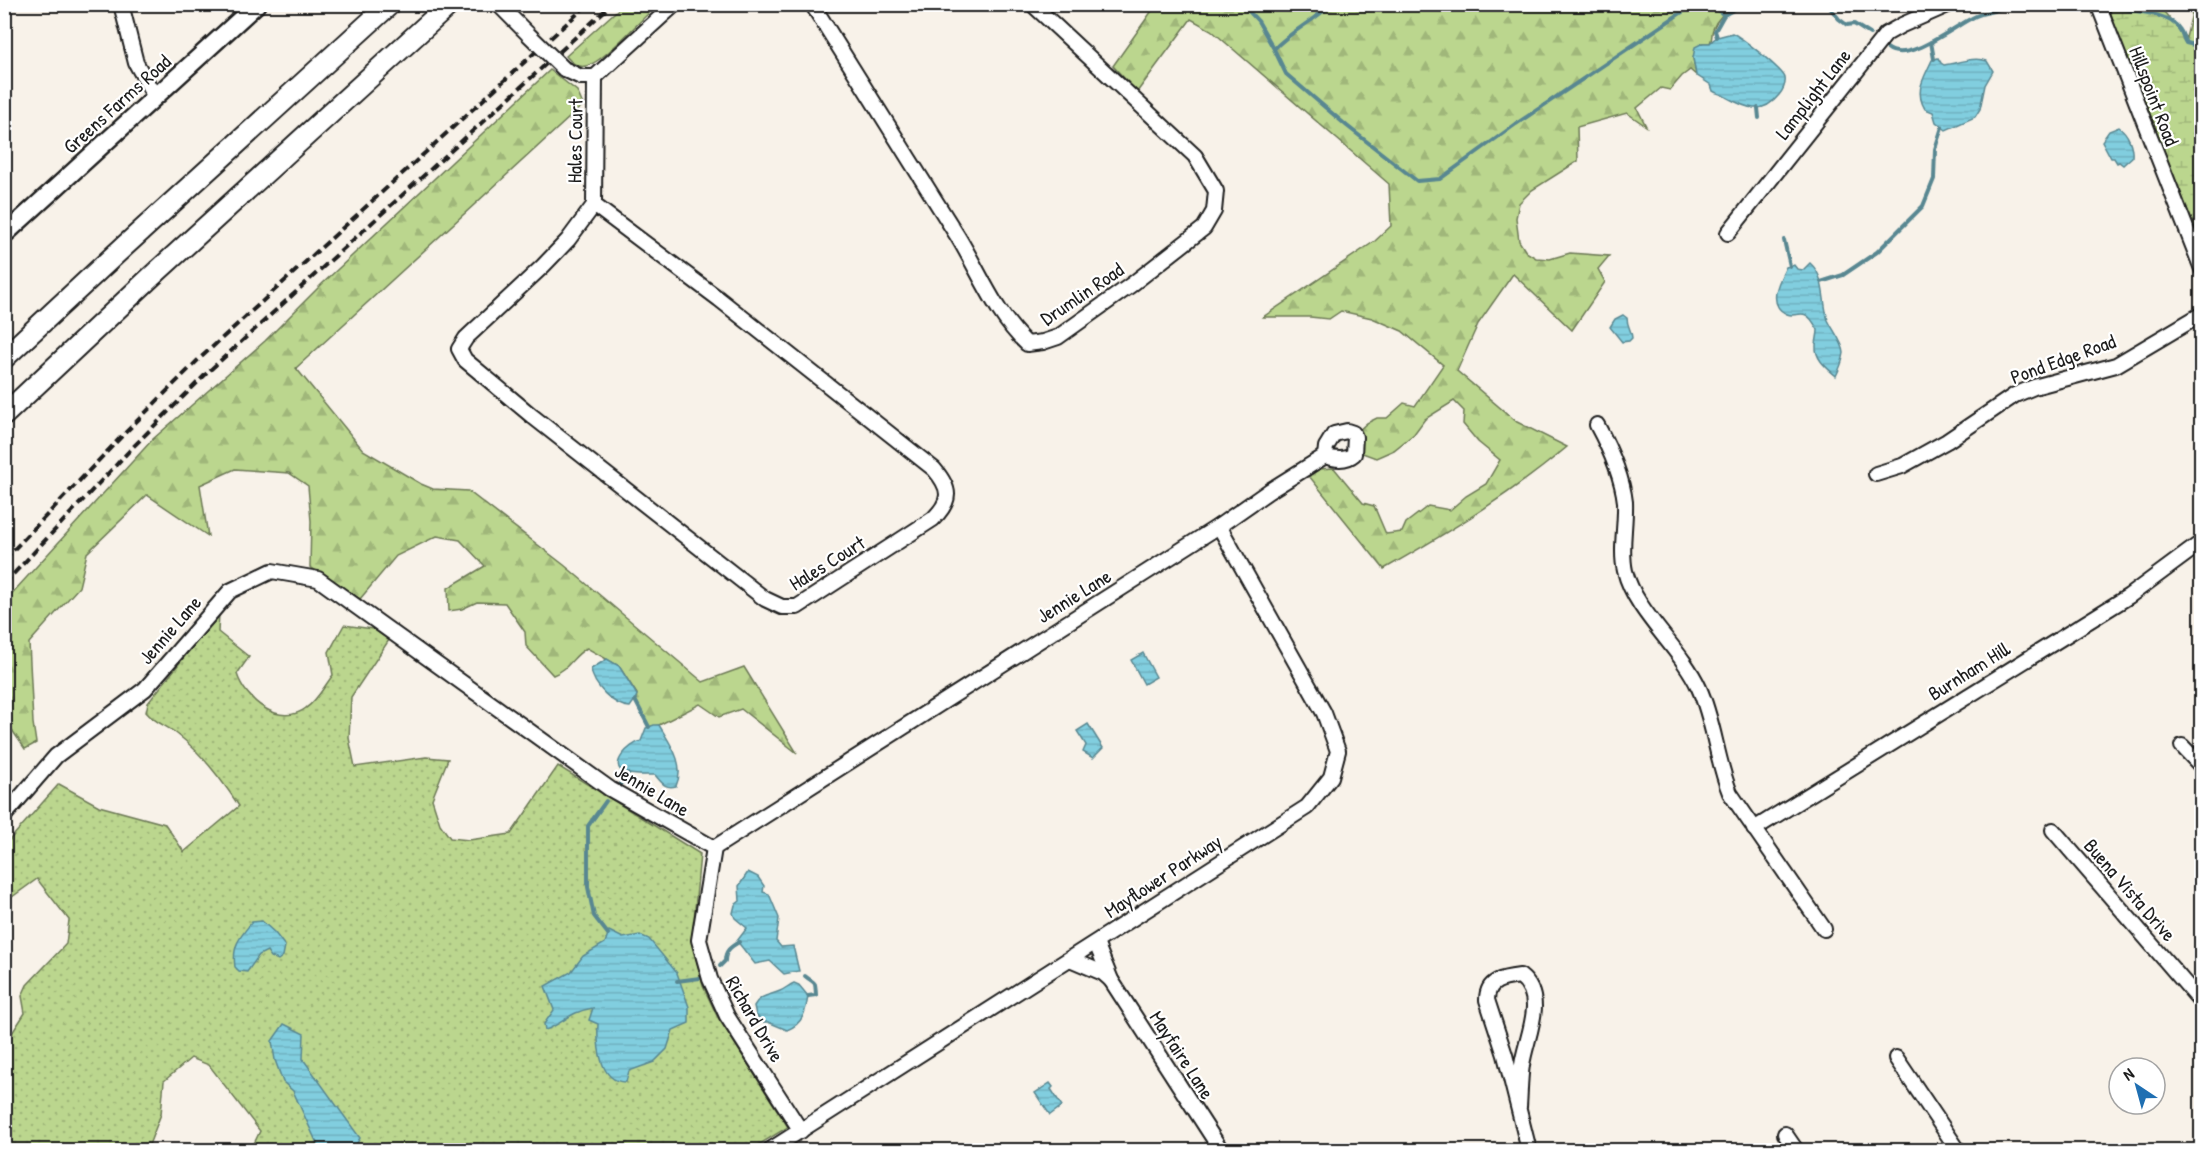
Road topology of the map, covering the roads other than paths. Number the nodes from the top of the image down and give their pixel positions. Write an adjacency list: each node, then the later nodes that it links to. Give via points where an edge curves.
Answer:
1 (121, 4): 12 (street, via 136,63)
2 (257, 4): 12 (main road, Greens Farms Road)
3 (390, 4): 18 (highway)
4 (450, 4): 19 (highway)
5 (675, 4): 11 (street)
6 (813, 4): 7 (street, Drumlin Road, via 1005,319 1027,344 1058,337 1204,228 1214,211 1216,191 1196,156)
7 (1032, 4)
8 (1950, 4): 14 (street, Lamplight Lane, via 1886,34)
9 (2098, 4): 16 (street, Hillspoint Road)
10 (498, 5): 11 (street, bridge, via 564,69 581,77)
11 (595, 76): 13 (street, Hales Court)
12 (155, 97): 15 (main road, Greens Farms Road)
13 (594, 205): 13 (street, Hales Court, via 543,266 466,338 459,349 465,360 752,589 782,608 797,607 944,508 948,494 934,469)
14 (1728, 233)
15 (4, 235)
16 (2202, 269)
17 (2202, 314): 22 (street, Pond Edge Road, via 2116,364 2015,395 1947,441 1902,466)
18 (4, 358)
19 (4, 415)
20 (1597, 425): 28 (street, via 1613,456 1623,495 1625,570 1641,604 1684,662 1698,688 1720,768)
21 (1325, 456): 23 (street, Jennie Lane)
22 (1876, 474)
23 (1219, 526): 30 (street, Jennie Lane); 32 (street, Mayflower Parkway, via 1324,714 1338,751 1331,777 1307,807)
24 (2202, 542): 28 (street, Burnham Hill, via 2129,596)
25 (2182, 746): 26 (street)
26 (2202, 767)
27 (4, 816): 30 (street, Jennie Lane, via 56,756 146,688 230,591 272,571 318,579 610,789)
28 (1754, 829): 31 (street)
29 (2053, 830): 35 (street, Buena Vista Drive)
30 (714, 848): 38 (street, Richard Drive, via 699,940 710,979 727,1016)
31 (1824, 929)
32 (1096, 943): 33 (street, Mayflower Parkway); 34 (street, Mayfaire Lane)
33 (1070, 959): 34 (street, Mayfaire Lane); 38 (street, Mayflower Parkway)
34 (1111, 980): 41 (street, Mayfaire Lane)
35 (2202, 1003)
36 (1896, 1058): 44 (street)
37 (1519, 1107): 37 (street, via 1486,994 1498,980 1520,976 1529,983 1534,997); 42 (street)
38 (801, 1131): 40 (street, Mayflower Parkway)
39 (1785, 1134): 43 (street)
40 (770, 1150)
41 (1221, 1150)
42 (1529, 1150)
43 (1796, 1150)
44 (1958, 1150)

